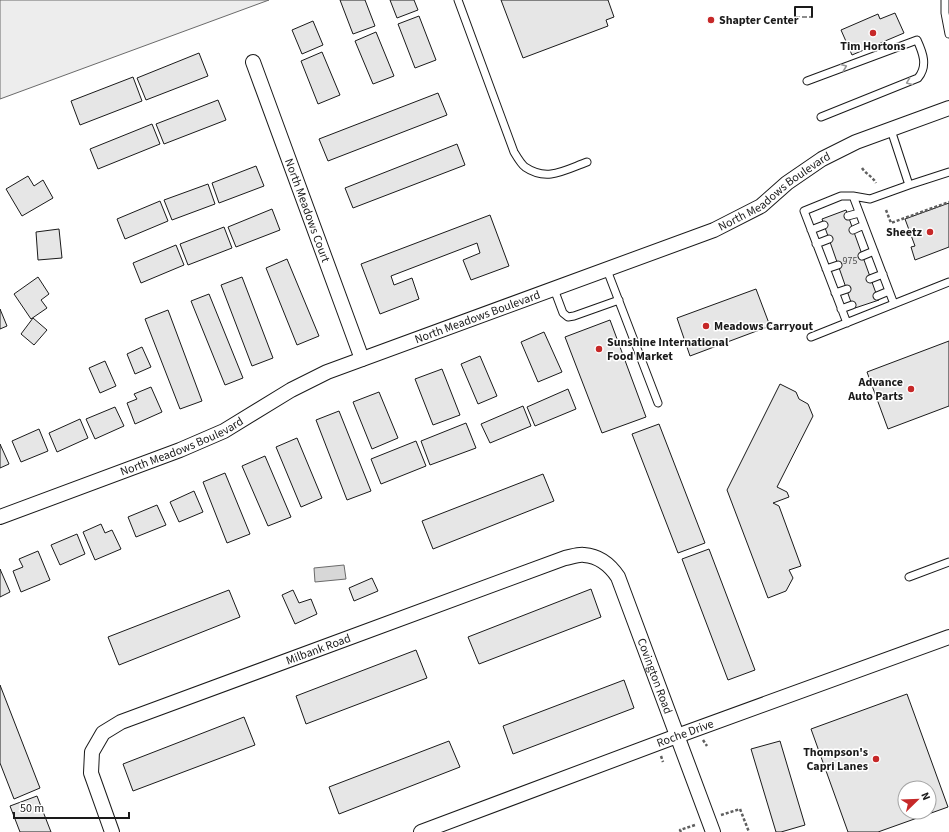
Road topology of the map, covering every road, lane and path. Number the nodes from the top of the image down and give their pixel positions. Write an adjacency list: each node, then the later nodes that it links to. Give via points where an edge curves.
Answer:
1 (458, 0): 9 (lane, via 514,152 524,166 538,173 550,175)
2 (945, 0): 3 (lane, via 944,13)
3 (949, 34)
4 (253, 62): 44 (street, North Meadows Court)
5 (807, 81): 7 (lane, one-way to 7, via 917,40 923,53 923,72 918,78)
6 (949, 108): 8 (street, North Meadows Boulevard)
7 (821, 117)
8 (891, 130): 13 (lane); 29 (street, North Meadows Boulevard, via 856,142 822,159 787,183 761,206 714,230)
9 (587, 162)
10 (862, 168): 12 (path)
11 (949, 172): 13 (lane)
12 (876, 183)
13 (909, 185): 14 (lane, via 870,200)
14 (853, 196): 17 (lane); 21 (lane, via 841,196 804,211)
15 (949, 202): 16 (path, via 891,223)
16 (886, 210)
17 (859, 213): 18 (lane); 20 (lane)
18 (848, 216)
19 (824, 225): 21 (lane)
20 (864, 225): 22 (lane); 25 (lane)
21 (811, 230): 24 (lane)
22 (853, 230)
23 (829, 239): 24 (lane)
24 (816, 244): 28 (lane)
25 (874, 251): 26 (lane); 30 (lane)
26 (862, 256)
27 (838, 264): 28 (lane)
28 (826, 269): 36 (lane)
29 (607, 270): 33 (street, North Meadows Boulevard); 38 (lane)
30 (883, 274): 31 (lane); 35 (lane)
31 (870, 279)
32 (949, 282): 39 (lane)
33 (554, 289): 38 (lane, via 563,313 568,317); 44 (street, North Meadows Boulevard)
34 (847, 289): 36 (lane)
35 (889, 291): 37 (lane); 39 (lane)
36 (835, 292): 41 (lane)
37 (877, 296)
38 (619, 300): 45 (lane)
39 (894, 304): 42 (lane)
40 (852, 305): 41 (lane)
41 (841, 309): 42 (lane)
42 (847, 323): 43 (lane)
43 (811, 337)
44 (362, 359): 46 (street, North Meadows Boulevard, via 327,372 291,390 224,431)
45 (658, 403)
46 (0, 517)
47 (949, 562): 48 (lane)
48 (909, 577)
49 (623, 588): 51 (street, Covington Road); 54 (street, Milbank Road, via 612,567 604,561 584,555 565,558 121,722 103,733 92,752 90,774)
50 (949, 637): 51 (street, Roche Drive)
51 (677, 736): 55 (street, Roche Drive); 57 (street, Covington Road)
52 (718, 808): 58 (path, via 721,816 740,809)
53 (700, 823): 56 (path, via 680,830)
54 (112, 832)
55 (421, 832)
56 (681, 832)
57 (712, 832)
58 (749, 832)

